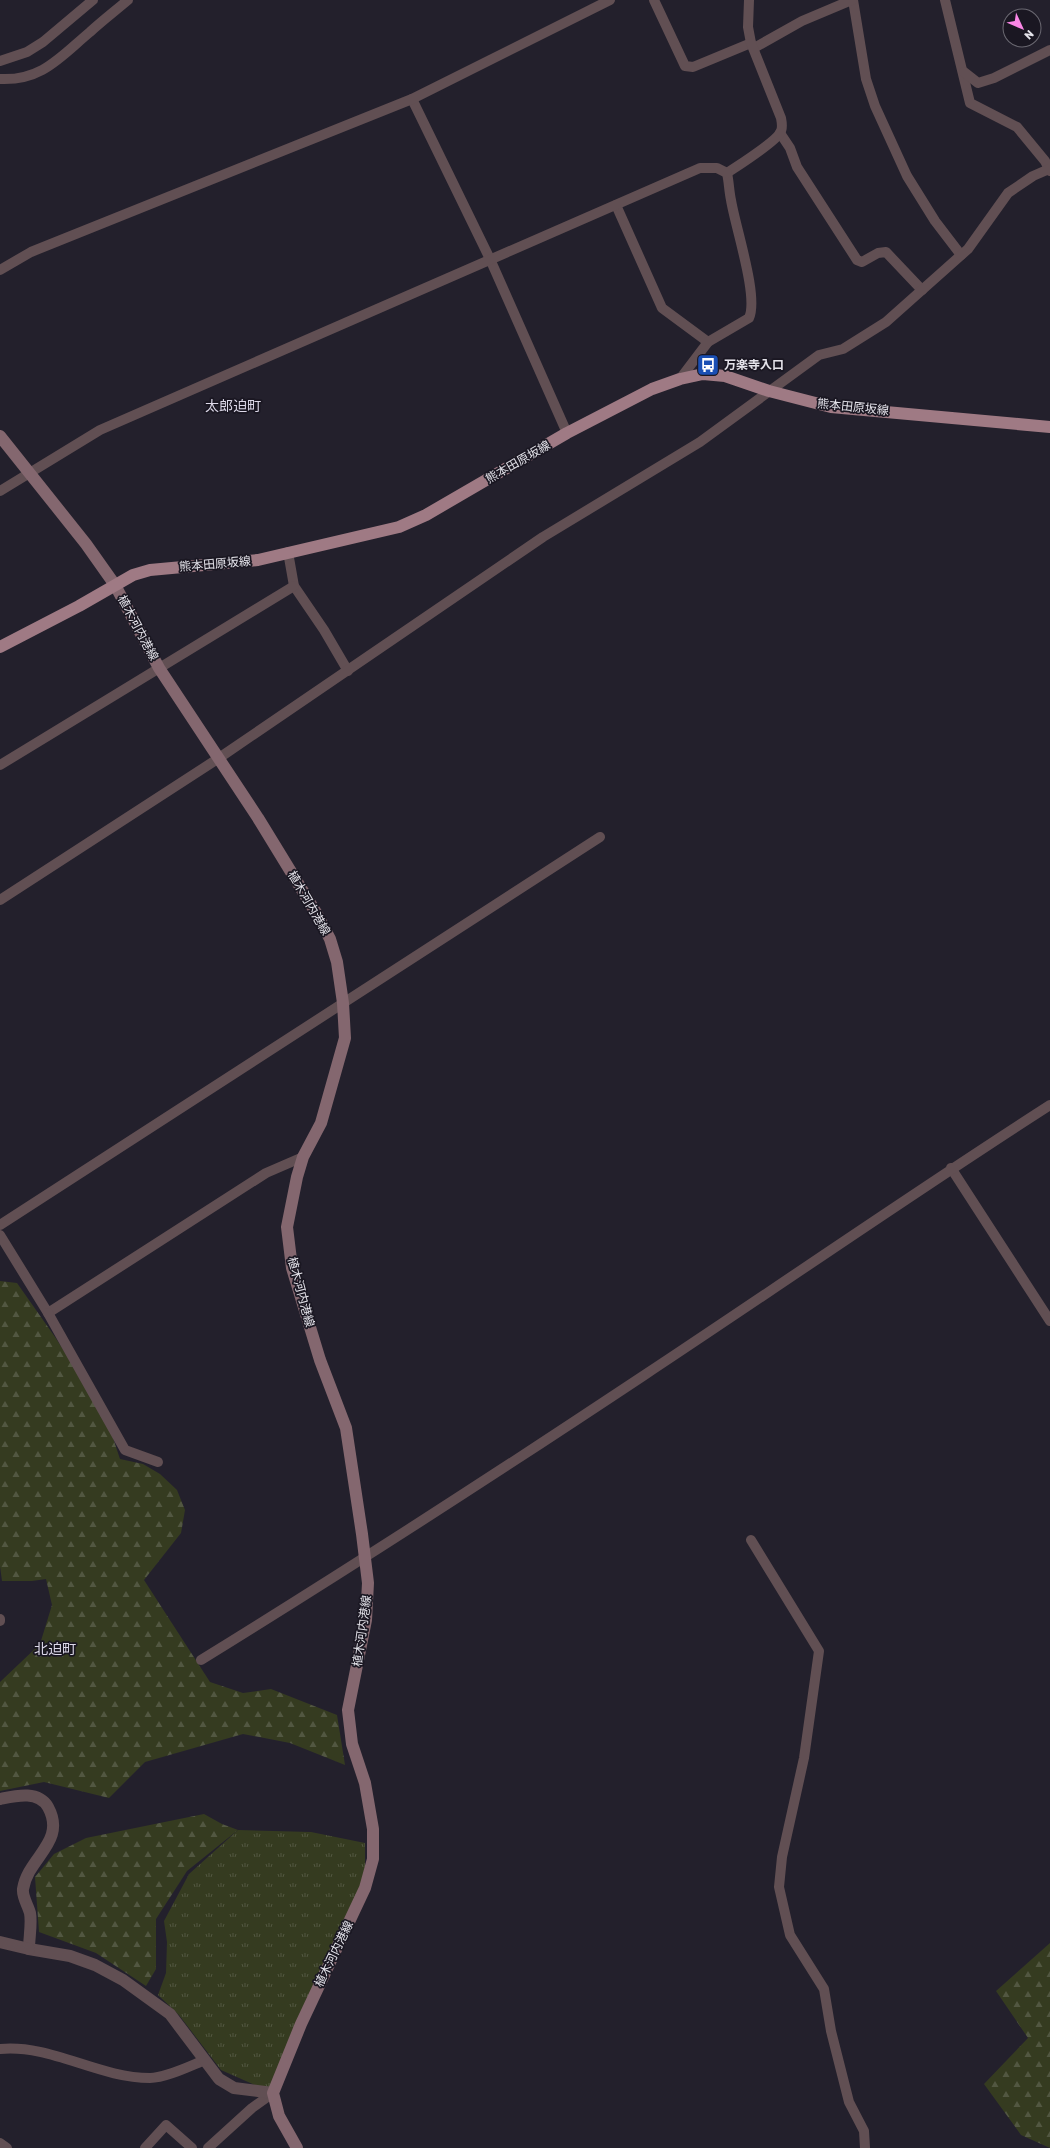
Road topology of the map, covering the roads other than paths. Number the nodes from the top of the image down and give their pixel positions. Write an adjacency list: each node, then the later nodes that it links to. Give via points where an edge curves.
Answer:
1 (93, 0): 10 (street, via 43,42 27,52)
2 (128, 0): 12 (street, via 52,66 16,80)
3 (610, 0): 13 (street)
4 (654, 0): 8 (street, via 685,66 693,67)
5 (749, 0): 8 (street, via 748,27)
6 (852, 0): 8 (street); 18 (street, via 866,79 875,106 907,176 935,222)
7 (945, 0): 11 (street)
8 (752, 46): 14 (street, via 781,118)
9 (1050, 50): 11 (street, via 994,78 978,83)
10 (0, 61)
11 (964, 72): 15 (street, via 970,103 1017,127)
12 (0, 79)
13 (412, 99): 19 (street); 20 (street, via 31,252)
14 (780, 133): 16 (street); 21 (street, via 790,148 797,167 858,260 862,262 878,252 886,252)
15 (1050, 170): 18 (street, via 1033,176 1008,193 986,226)
16 (727, 172): 17 (street, via 717,168 700,168); 22 (street, via 751,294 752,311 749,318)
17 (616, 205): 19 (street); 22 (street, via 662,308)
18 (961, 255): 21 (street)
19 (490, 259): 26 (street); 28 (street, via 100,430)
20 (0, 270)
21 (922, 290): 24 (street, via 886,322 843,348 819,356)
22 (708, 342): 23 (street)
23 (680, 379): 24 (main road, 熊本田原坂線, via 703,374 725,376); 26 (main road, 熊本田原坂線, via 652,389)
24 (769, 391): 25 (main road, 熊本田原坂線, via 831,406); 35 (street, via 700,442 543,537)
25 (1050, 427)
26 (567, 433): 30 (main road, 熊本田原坂線, via 426,516 366,536)
27 (0, 436): 28 (main road, 植木河内港線)
28 (28, 474): 29 (street); 31 (main road, 植木河内港線, via 86,544)
29 (0, 490)
30 (288, 552): 31 (main road, 熊本田原坂線, via 258,560 150,570 133,575); 32 (street)
31 (115, 585): 33 (main road, 熊本田原坂線); 34 (main road, 植木河内港線)
32 (294, 586): 34 (street); 35 (street)
33 (0, 647)
34 (159, 668): 36 (main road, 植木河内港線); 37 (street)
35 (348, 671): 36 (street)
36 (219, 758): 39 (street); 40 (main road, 植木河内港線, via 310,902 330,939)
37 (0, 765)
38 (600, 837): 40 (street)
39 (0, 900)
40 (343, 1003): 42 (main road, 植木河内港線, via 345,1038 342,1050 321,1123); 44 (street)
41 (1050, 1105): 43 (street)
42 (303, 1156): 46 (street, via 266,1173); 50 (main road, 植木河内港線, via 287,1227 292,1268 320,1360 346,1428)
43 (951, 1168): 47 (street); 50 (street, via 643,1376)
44 (0, 1225)
45 (0, 1235): 46 (street)
46 (48, 1313): 48 (street, via 125,1450)
47 (1050, 1321)
48 (158, 1462)
49 (751, 1540): 62 (street, via 819,1651 804,1758 782,1857 779,1886 790,1935 824,1989 848,2102 864,2131)
50 (365, 1559): 51 (street); 57 (main road, 植木河内港線, via 368,1583 366,1620 348,1710 352,1744 365,1783 373,1829 373,1859 365,1888 301,2024)
51 (201, 1660)
52 (0, 1799): 54 (street, via 20,1795 31,1796 46,1804 53,1821 54,1832 48,1845 35,1861 23,1889 30,1914)
53 (0, 1942): 54 (street)
54 (29, 1949): 56 (street, via 70,1956 95,1965 123,1980 170,2014)
55 (0, 2049): 56 (street, via 16,2048 101,2070 151,2078)
56 (205, 2060): 57 (street, via 219,2079 234,2088)
57 (273, 2093): 60 (street, via 252,2108); 61 (main road, via 279,2116)
58 (146, 2148): 59 (street, via 166,2125)
59 (192, 2148)
60 (208, 2148)
61 (297, 2148)
62 (865, 2148)

